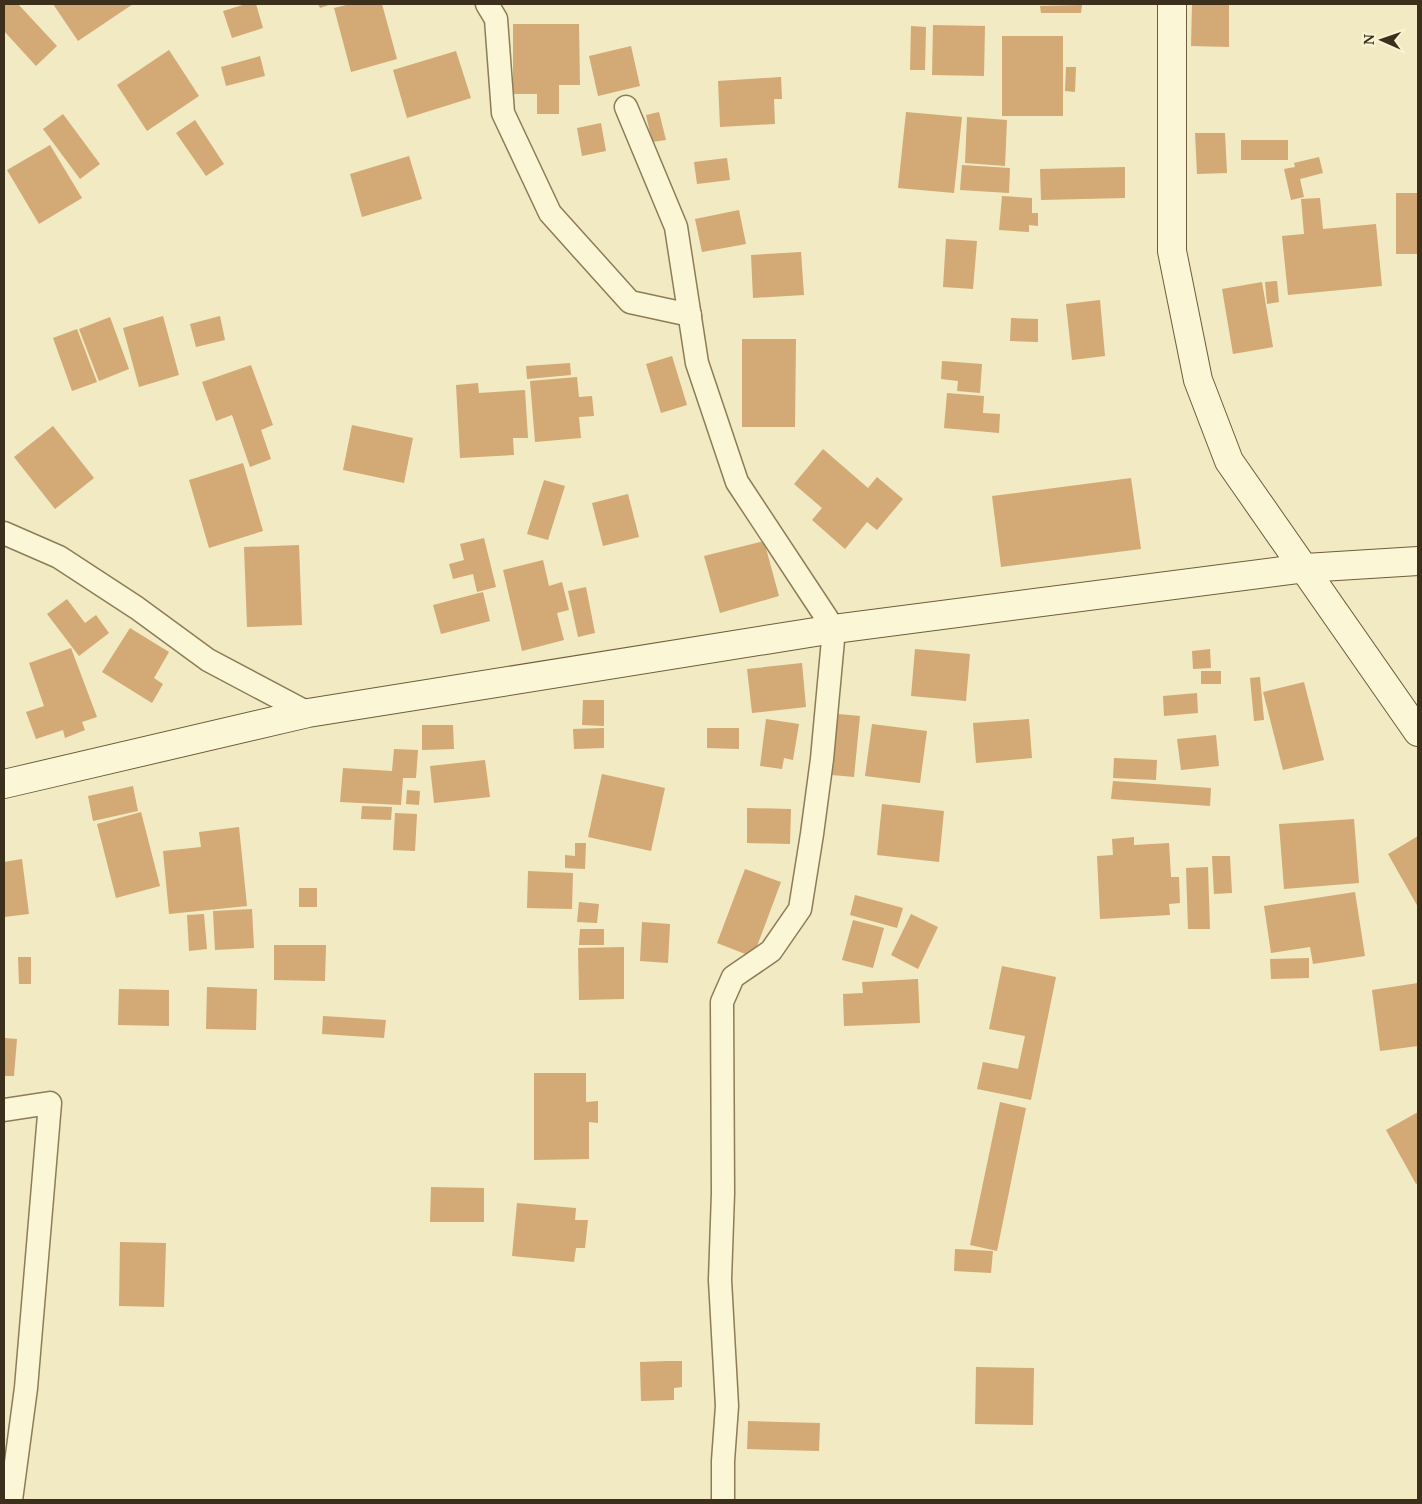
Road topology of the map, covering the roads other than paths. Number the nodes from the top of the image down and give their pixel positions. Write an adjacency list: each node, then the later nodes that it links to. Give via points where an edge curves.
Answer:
1 (486, 4): 4 (street, via 496,19 503,113 550,213 630,302)
2 (1172, 4): 7 (street, via 1172,251 1198,380 1229,461)
3 (626, 107): 4 (street, via 676,227)
4 (690, 316): 8 (street, via 698,363 737,482)
5 (4, 533): 9 (street, via 59,557 208,660)
6 (1418, 561): 7 (street)
7 (1304, 568): 8 (street); 10 (street)
8 (834, 629): 9 (street); 14 (street, via 822,759 800,909 771,951 733,977 722,1002 720,1280 727,1406)
9 (308, 713): 11 (street)
10 (1418, 732)
11 (4, 784)
12 (4, 1110): 13 (street, via 50,1103 26,1388)
13 (11, 1500)
14 (723, 1500)

